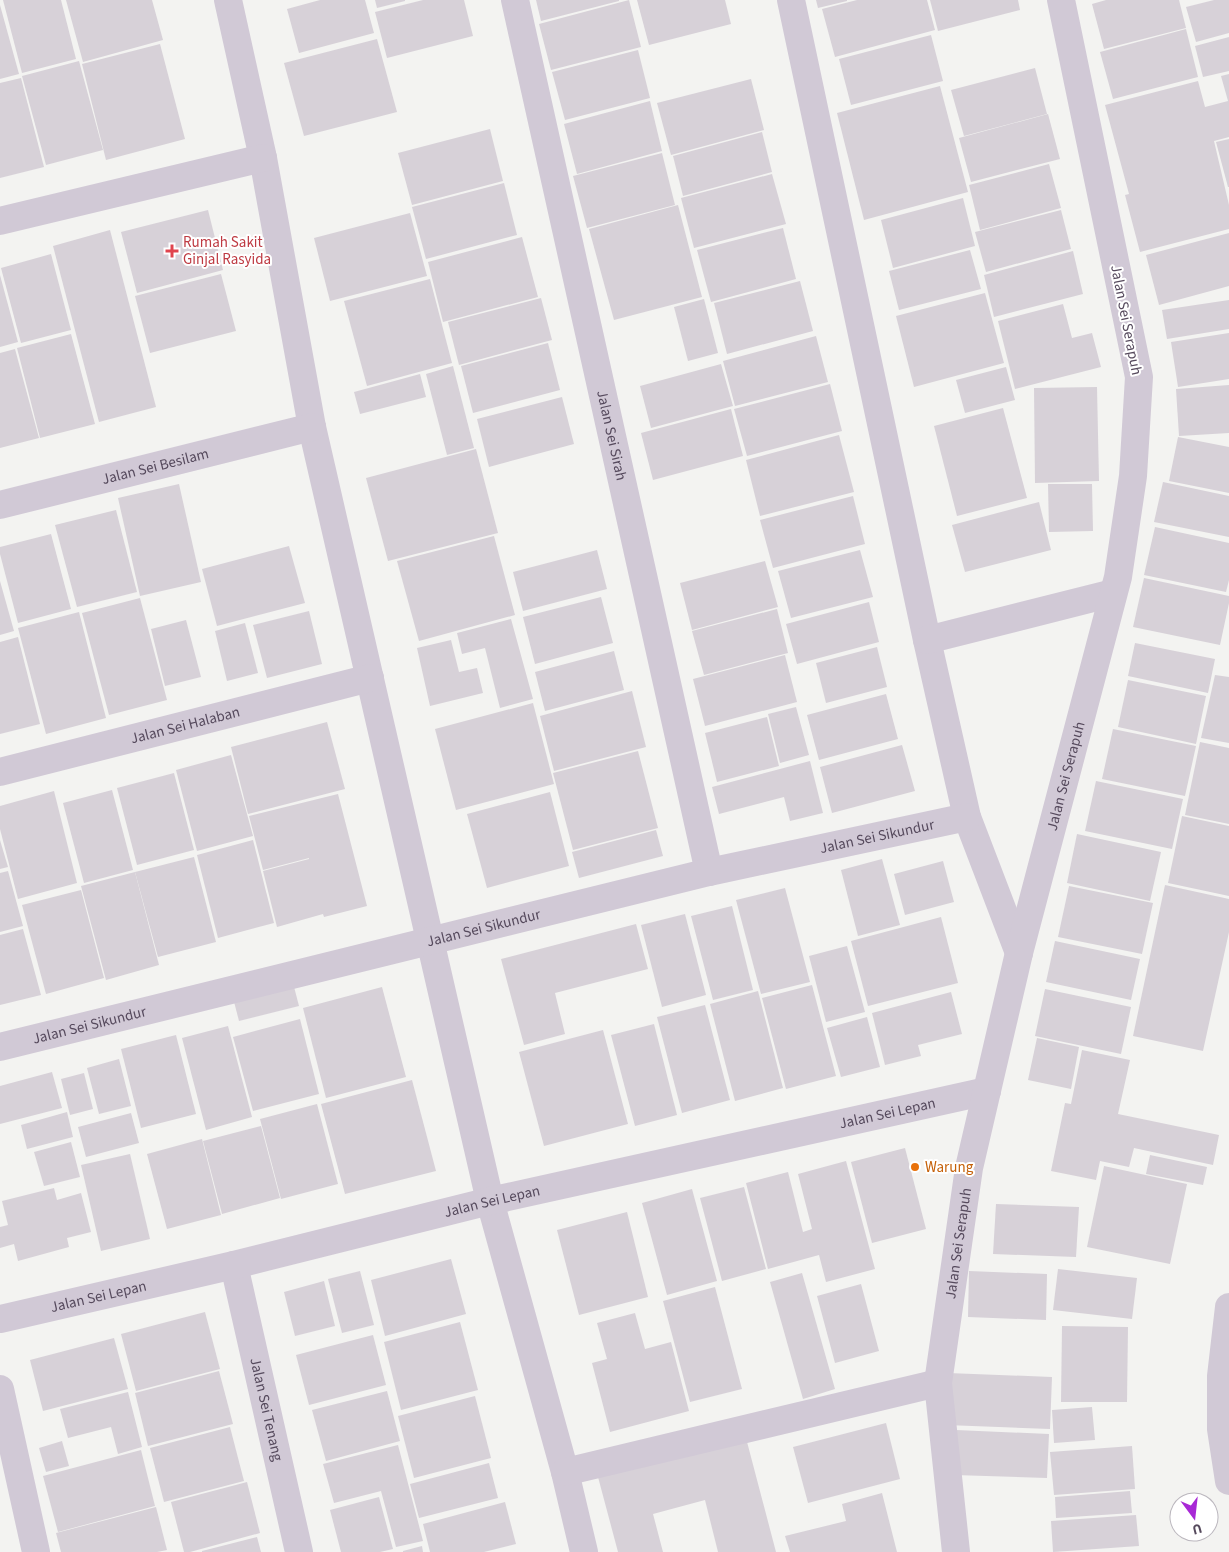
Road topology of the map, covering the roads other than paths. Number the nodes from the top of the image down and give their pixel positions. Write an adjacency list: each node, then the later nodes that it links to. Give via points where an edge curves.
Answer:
1 (228, 0): 5 (street)
2 (515, 0): 14 (street, Jalan Sei Sirah)
3 (792, 0): 10 (street)
4 (1061, 0): 9 (street, Jalan Sei Serapuh, via 1139,377 1133,476)
5 (263, 158): 6 (street); 7 (street)
6 (0, 221)
7 (312, 427): 8 (street, Jalan Sei Besilam); 11 (street)
8 (0, 505)
9 (1113, 593): 10 (street); 16 (street, Jalan Sei Serapuh)
10 (927, 640): 13 (street)
11 (370, 678): 12 (street, Jalan Sei Halaban); 15 (street)
12 (0, 772)
13 (967, 817): 14 (street, Jalan Sei Sikundur); 16 (street)
14 (709, 872): 15 (street, Jalan Sei Sikundur)
15 (430, 942): 17 (street, Jalan Sei Sikundur); 19 (street)
16 (1019, 953): 18 (street, Jalan Sei Serapuh)
17 (0, 1047)
18 (987, 1090): 19 (street, Jalan Sei Lepan); 23 (street, Jalan Sei Serapuh, via 969,1168)
19 (490, 1201): 20 (street, Jalan Sei Lepan); 25 (street)
20 (234, 1265): 22 (street, Jalan Sei Lepan); 28 (street, Jalan Sei Tenang)
21 (1229, 1307): 26 (street, via 1221,1376 1221,1429)
22 (0, 1319)
23 (938, 1383): 25 (street); 30 (street, Jalan Sei Serapuh)
24 (0, 1389): 27 (street)
25 (565, 1472): 29 (street)
26 (1229, 1481)
27 (36, 1552)
28 (299, 1552)
29 (584, 1552)
30 (956, 1552)

